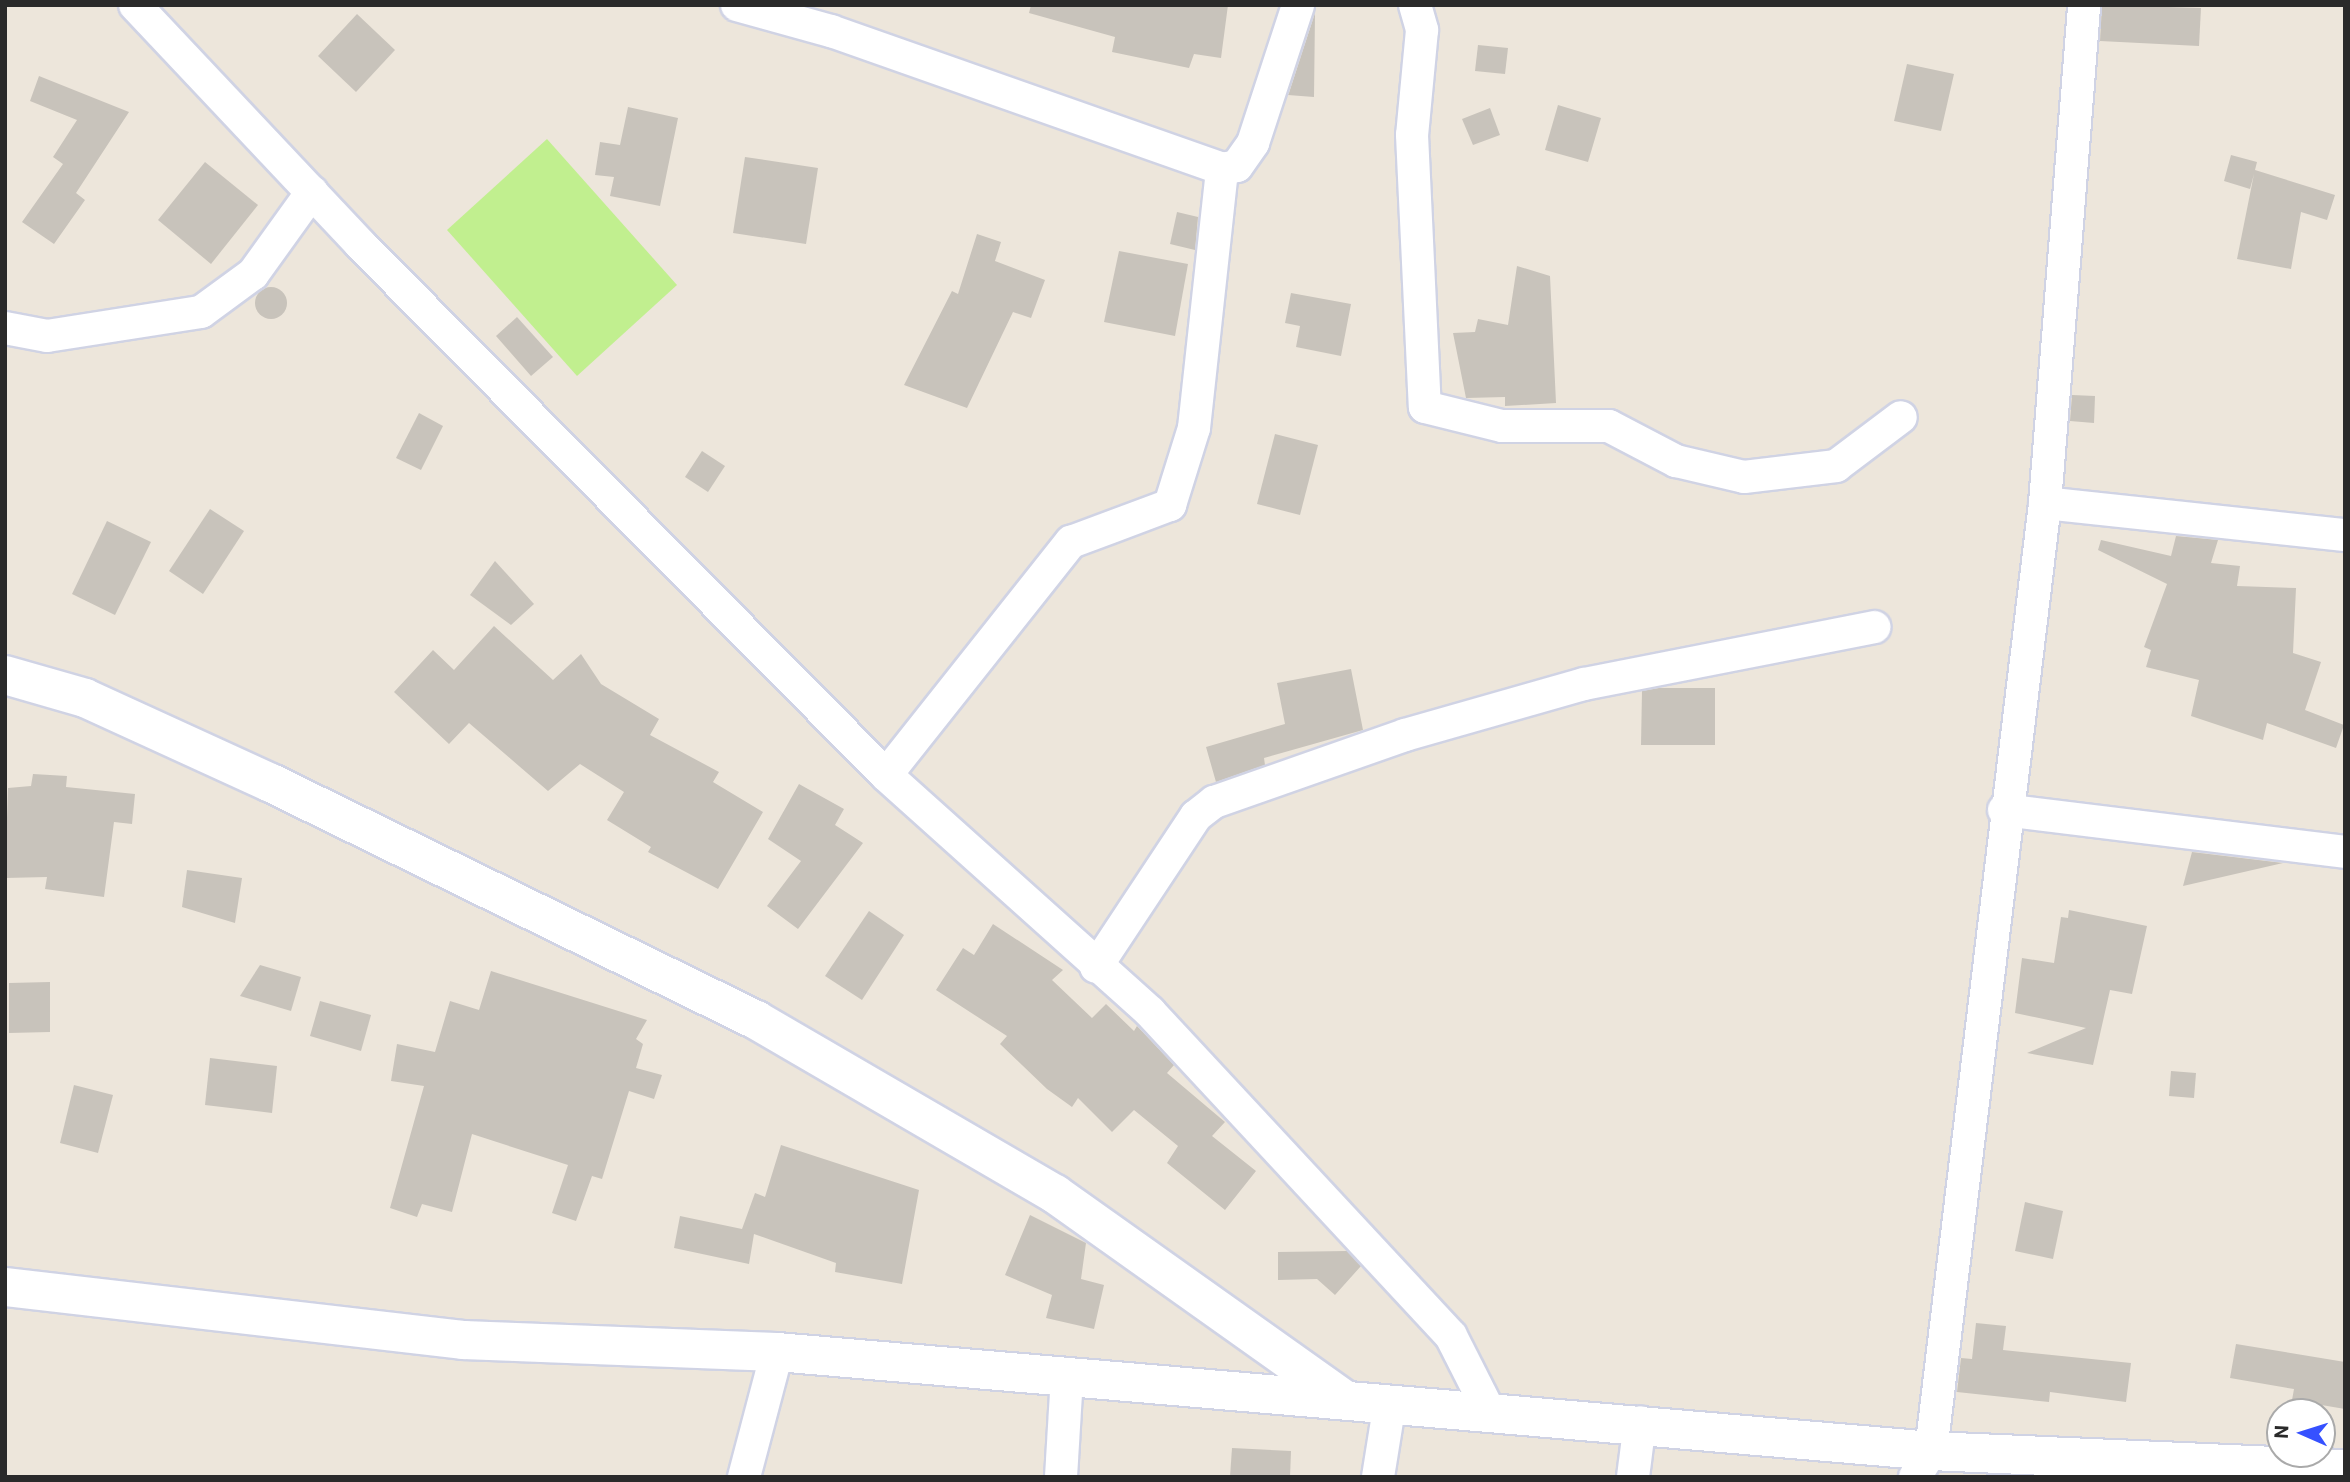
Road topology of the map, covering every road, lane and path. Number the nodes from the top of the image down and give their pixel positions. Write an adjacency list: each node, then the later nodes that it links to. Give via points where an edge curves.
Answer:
1 (135, 5): 7 (street)
2 (737, 5): 6 (street, via 831,32)
3 (1298, 5): 6 (street, via 1253,144 1237,166)
4 (1415, 5): 9 (street, via 1422,30 1412,135 1425,407 1502,426 1609,426 1676,461 1744,477 1836,466)
5 (2084, 5): 10 (street)
6 (1222, 169): 14 (street, via 1194,428 1170,505 1071,542)
7 (312, 192): 8 (street, via 253,274 201,312 47,336); 14 (street)
8 (5, 328)
9 (1901, 417)
10 (2045, 503): 11 (street); 15 (street)
11 (2345, 535)
12 (1874, 627): 17 (street, via 1584,684 1405,735 1214,802 1196,816)
13 (5, 675): 21 (main road, via 85,698 258,777 756,1020 1055,1194)
14 (886, 775): 17 (street)
15 (2004, 810): 16 (street); 25 (street)
16 (2345, 852)
17 (1096, 967): 23 (street, via 1150,1012 1451,1336)
18 (5, 1287): 19 (main road, via 463,1340)
19 (777, 1352): 20 (main road); 27 (street)
20 (1067, 1375): 21 (main road); 28 (street)
21 (1341, 1397): 22 (main road)
22 (1390, 1402): 23 (main road); 29 (street)
23 (1489, 1411): 24 (main road)
24 (1640, 1422): 25 (main road); 30 (street)
25 (1923, 1464): 26 (main road)
26 (2345, 1469)
27 (744, 1477)
28 (1061, 1477)
29 (1378, 1477)
30 (1633, 1477)

